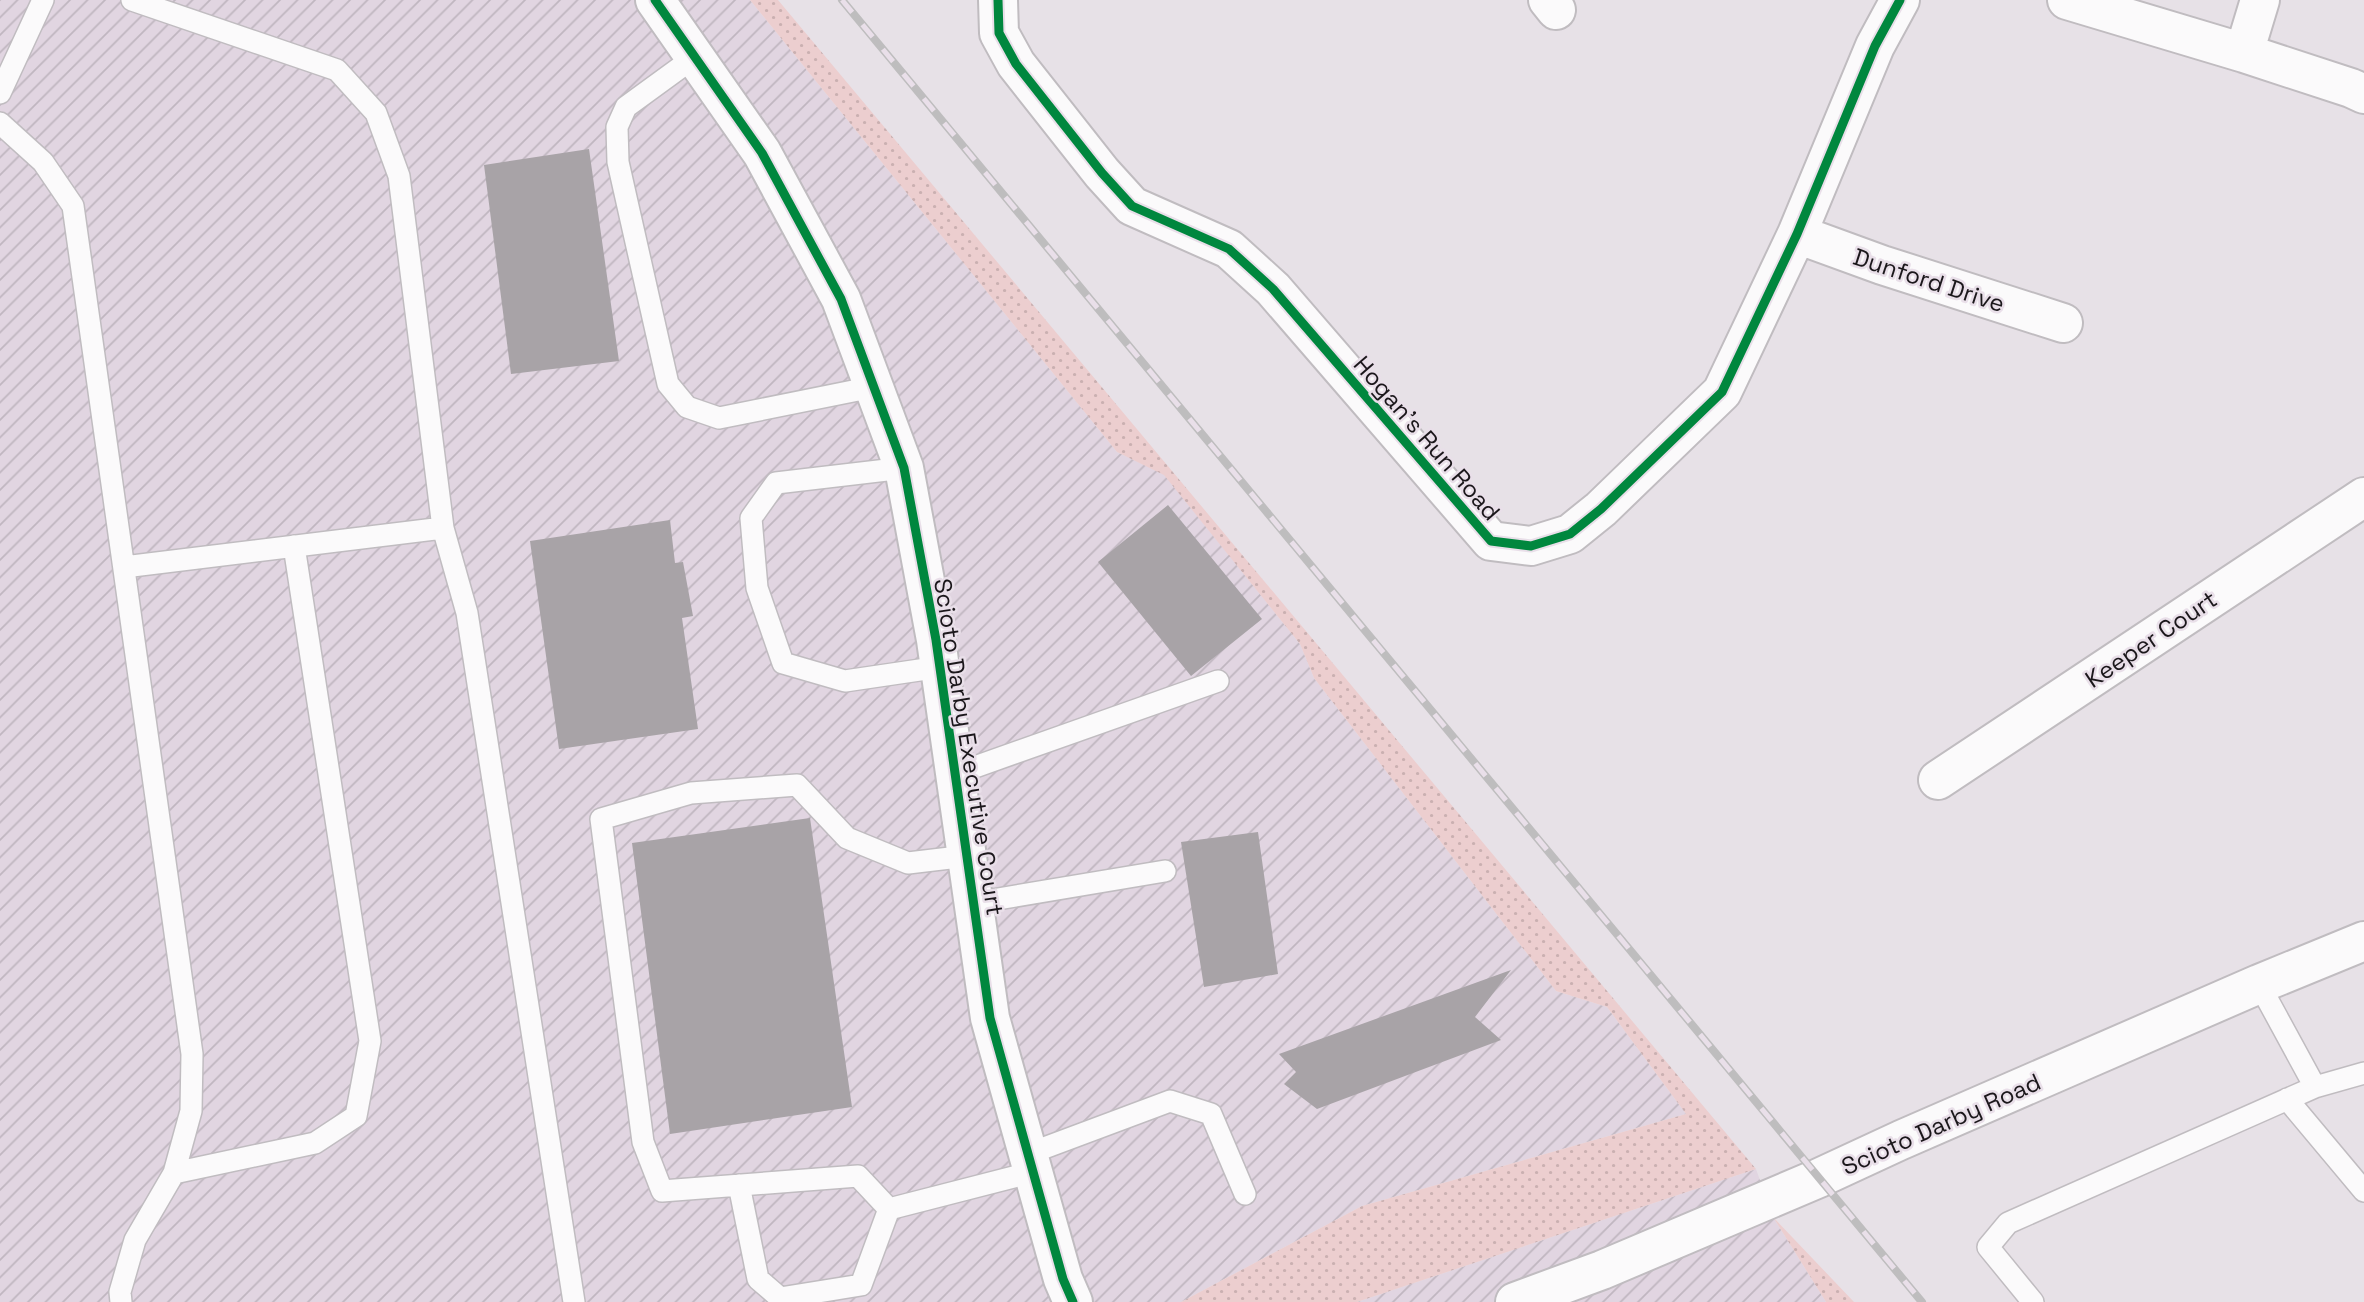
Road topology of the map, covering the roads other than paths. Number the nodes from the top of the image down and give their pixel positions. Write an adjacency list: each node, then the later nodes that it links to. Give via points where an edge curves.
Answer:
1 (43, 0): 10 (lane)
2 (132, 0): 18 (lane, via 337,70 376,113 399,176)
3 (655, 0): 9 (street, Scioto Darby Executive Court)
4 (998, 0): 13 (street, Hogan's Run Road, via 999,33 1016,64 1132,206 1228,249 1273,289 1491,541 1531,546 1570,534 1722,392)
5 (1900, 0): 13 (street, Hogan's Run Road, via 1875,46)
6 (2067, 0): 8 (street)
7 (2260, 0): 8 (street)
8 (2245, 52): 11 (street)
9 (696, 56): 15 (street, Scioto Darby Executive Court, via 762,153 841,299); 15 (lane, via 626,107 617,127 618,162 667,384 687,407 719,418)
10 (0, 93)
11 (2364, 94)
12 (0, 123): 20 (lane, via 43,162 73,206)
13 (1797, 234): 14 (street, Dunford Drive)
14 (2063, 323)
15 (873, 387): 16 (street, Scioto Darby Executive Court)
16 (904, 468): 21 (street, Scioto Darby Executive Court); 21 (lane, via 776,484 751,518 757,588 783,663 845,681)
17 (2364, 497): 24 (street, Keeper Court)
18 (443, 528): 19 (lane); 40 (lane, via 467,612)
19 (295, 546): 20 (lane); 34 (lane, via 370,1041 356,1116 315,1143)
20 (124, 567): 34 (lane, via 192,1054 191,1111)
21 (940, 667): 23 (street, Scioto Darby Executive Court)
22 (1218, 681): 23 (lane)
23 (955, 774): 25 (street, Scioto Darby Executive Court)
24 (1938, 780)
25 (967, 856): 27 (street, Scioto Darby Executive Court); 35 (lane, via 908,863 847,838 797,785 691,793 601,819 643,1142 662,1191)
26 (1165, 871): 27 (lane)
27 (974, 903): 33 (street, Scioto Darby Executive Court, via 990,1018)
28 (2364, 941): 29 (street, Scioto Darby Road)
29 (2259, 984): 31 (lane); 42 (street, Scioto Darby Road, via 1819,1178)
30 (2364, 1073): 31 (lane)
31 (2315, 1087): 32 (lane)
32 (2287, 1099): 36 (lane); 43 (lane, via 2008,1223 1987,1247)
33 (1031, 1163): 37 (lane, via 1170,1101 1211,1114); 38 (lane); 41 (street, Scioto Darby Executive Court)
34 (174, 1173): 39 (lane, via 135,1240)
35 (739, 1185): 38 (lane, via 858,1176); 38 (lane, via 758,1279 780,1298 862,1285)
36 (2364, 1191)
37 (1245, 1194)
38 (889, 1209)
39 (121, 1302)
40 (574, 1302)
41 (1073, 1302)
42 (1516, 1302)
43 (2033, 1302)

